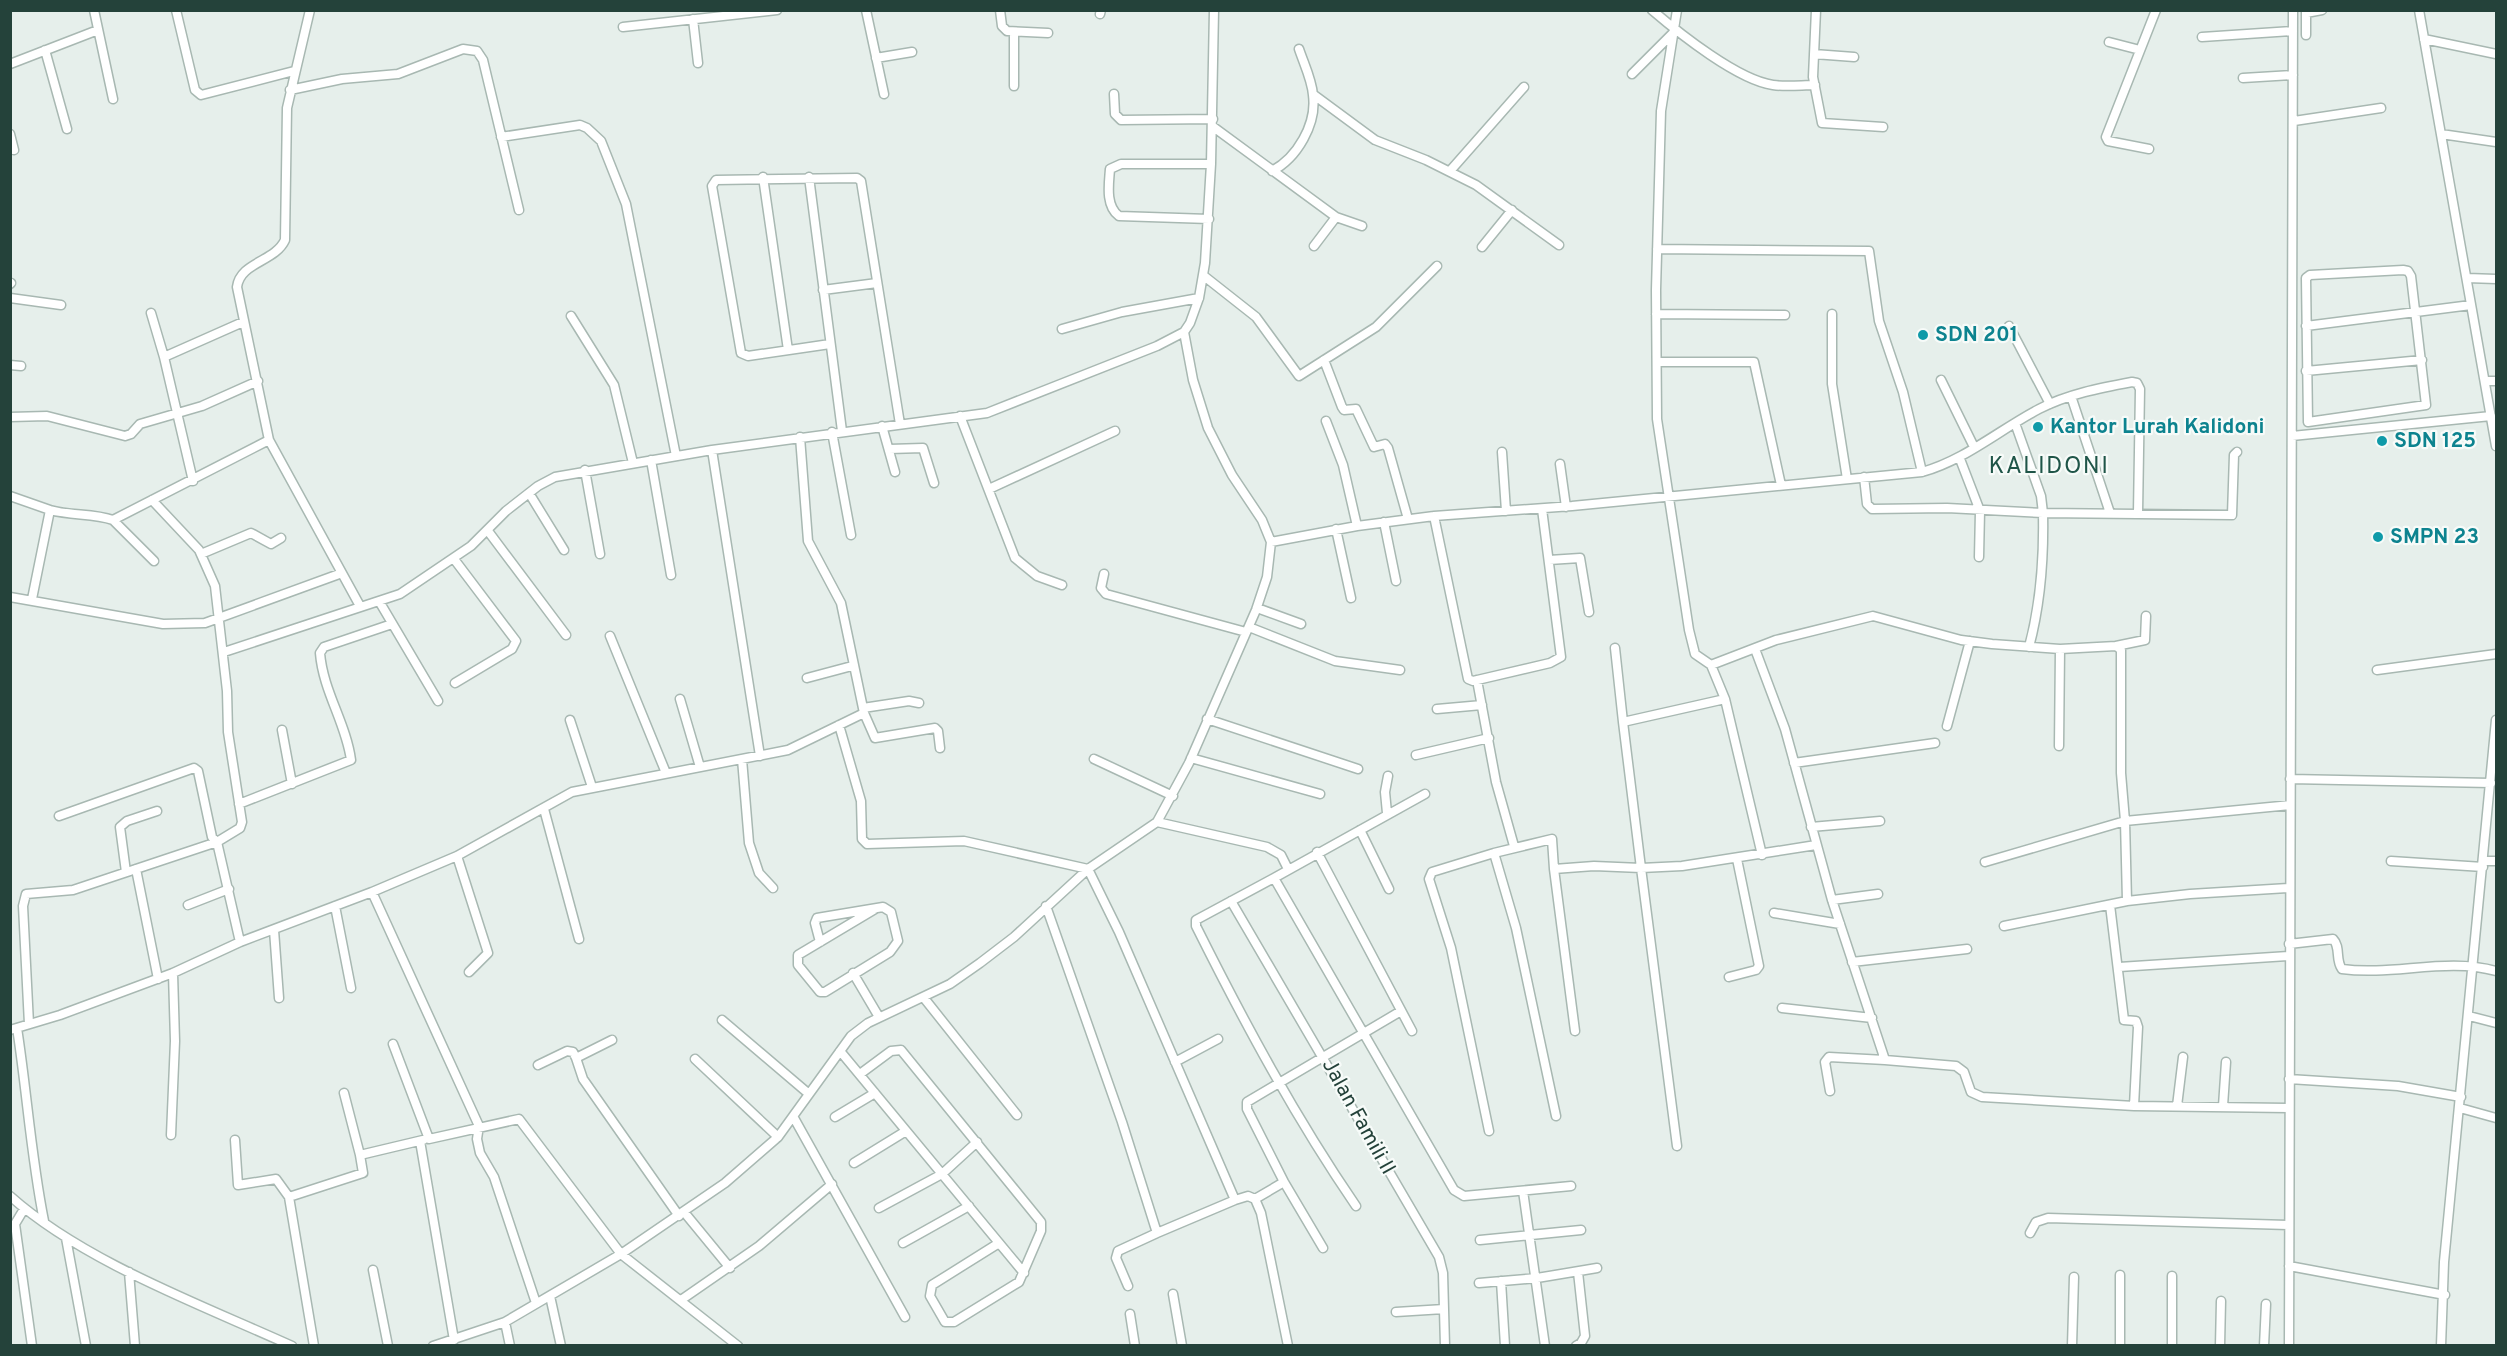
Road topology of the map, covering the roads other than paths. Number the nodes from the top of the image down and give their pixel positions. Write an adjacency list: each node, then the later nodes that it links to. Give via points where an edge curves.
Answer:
1 (93, 10): 19 (street)
2 (176, 10): 38 (street, via 195,90 201,95)
3 (310, 10): 38 (street)
4 (777, 10): 16 (street)
5 (866, 10): 35 (street)
6 (1000, 10): 21 (street, via 1004,30)
7 (1214, 10): 52 (street)
8 (1652, 10): 22 (street)
9 (1677, 10): 22 (street)
10 (1816, 10): 32 (street)
11 (2156, 10): 30 (street)
12 (2293, 10): 20 (street)
13 (2322, 10): 15 (street)
14 (2419, 10): 26 (street)
15 (2306, 12): 24 (street)
16 (737, 13): 17 (street)
17 (693, 19): 18 (street); 36 (street)
18 (623, 27)
19 (98, 30): 29 (street); 49 (street)
20 (2293, 31): 25 (street); 40 (street)
21 (1014, 32): 23 (street); 43 (street)
22 (1673, 32): 39 (street); 42 (street, via 1746,77 1773,85); 74 (street, via 1661,111)
23 (1048, 33)
24 (2306, 35)
25 (2202, 37)
26 (2424, 39): 33 (street); 56 (street)
27 (2109, 42): 30 (street)
28 (1299, 49): 48 (street)
29 (45, 50): 37 (street); 54 (street)
30 (2140, 50): 59 (street, via 2106,137 2108,141)
31 (912, 52): 35 (street)
32 (1814, 54): 34 (street); 42 (street)
33 (2496, 54)
34 (1854, 57)
35 (876, 58): 46 (street)
36 (698, 63)
37 (10, 64)
38 (294, 70): 45 (street)
39 (1632, 74)
40 (2293, 75): 41 (street); 51 (street)
41 (2243, 78)
42 (1815, 85): 53 (street, via 1822,123)
43 (1014, 86)
44 (1524, 87): 63 (street)
45 (290, 90): 57 (street, via 342,79 398,74 463,49 474,50 483,60); 91 (street, via 285,142 287,234 280,248 240,276 237,287)
46 (884, 94)
47 (1113, 94): 52 (street, via 1115,114 1121,120)
48 (1314, 95): 62 (street, via 1307,132 1286,163); 63 (street, via 1375,140)
49 (113, 99)
50 (2381, 108): 51 (street)
51 (2294, 121): 121 (street)
52 (1213, 123): 61 (street); 62 (street)
53 (1883, 127)
54 (67, 129)
55 (10, 134): 60 (street)
56 (2441, 134): 58 (street); 77 (street)
57 (501, 137): 66 (street); 130 (street, via 580,125 601,141 626,204)
58 (2496, 142)
59 (2149, 149)
60 (14, 150)
61 (1212, 164): 69 (street); 69 (street, via 1121,164 1110,169 1108,188 1111,208 1119,216)
62 (1272, 171): 68 (street)
63 (1450, 171): 67 (street)
64 (763, 177): 65 (street); 97 (street); 97 (street, via 718,179 712,186 741,353 748,356)
65 (809, 177): 79 (street, via 861,181); 80 (street)
66 (519, 210)
67 (1512, 210): 71 (street); 73 (street)
68 (1336, 217): 70 (street); 72 (street)
69 (1209, 219): 76 (street)
70 (1362, 226)
71 (1558, 245)
72 (1314, 246)
73 (1482, 247)
74 (1657, 249): 87 (street); 137 (street, via 1869,251 1879,321 1903,392)
75 (1437, 266): 99 (street, via 1376,327)
76 (1204, 276): 82 (street); 99 (street, via 1256,317 1296,375)
77 (2467, 278): 78 (street); 84 (street)
78 (2496, 279)
79 (877, 283): 80 (street); 117 (street)
80 (823, 290): 96 (street)
81 (10, 298): 83 (street)
82 (1198, 298): 94 (street, via 1122,312); 95 (street)
83 (62, 305)
84 (2466, 305): 85 (street); 107 (street)
85 (2417, 312): 93 (street); 93 (street, via 2408,271 2310,275 2306,278); 100 (street)
86 (152, 313): 98 (street)
87 (1656, 314): 89 (street); 101 (street)
88 (1832, 314): 139 (street, via 1832,384)
89 (1785, 315)
90 (571, 316): 133 (street, via 614,385)
91 (243, 322): 98 (street); 106 (street)
92 (2008, 326): 110 (street)
93 (2306, 326): 104 (street)
94 (1062, 329)
95 (1184, 332): 112 (street, via 1000,410); 165 (street, via 1208,428)
96 (830, 344): 97 (street); 120 (street)
97 (788, 350)
98 (164, 357): 111 (street)
99 (1324, 360): 157 (street, via 1344,410 1356,409 1374,447 1385,444 1388,448)
100 (2422, 360): 104 (street); 104 (street, via 2427,401 2423,408 2311,424 2307,419)
101 (1657, 362): 142 (street, via 1754,362); 146 (street, via 1657,419)
102 (10, 365): 103 (street)
103 (21, 366)
104 (2306, 371)
105 (1941, 380): 125 (street)
106 (258, 381): 111 (street); 123 (street)
107 (2485, 381): 108 (street); 113 (street)
108 (2496, 381)
109 (2071, 396): 110 (street); 154 (street); 155 (street, via 2138,383)
110 (2050, 404): 116 (street)
111 (176, 415): 114 (street, via 140,424 125,436 47,416); 140 (street)
112 (960, 416): 117 (street); 143 (street)
113 (2486, 416): 121 (street); 124 (street)
114 (10, 417)
115 (1326, 422): 160 (street, via 1343,465)
116 (2015, 423): 125 (street); 153 (street, via 2041,496)
117 (900, 424): 118 (street)
118 (882, 426): 120 (street); 126 (street)
119 (1115, 431): 143 (street)
120 (837, 432): 122 (street); 163 (street)
121 (2292, 436): 235 (street)
122 (800, 437): 127 (street); 201 (street, via 808,540 841,603)
123 (269, 440): 140 (street); 173 (street)
124 (2496, 446)
125 (1974, 447): 131 (street)
126 (889, 449): 136 (street); 141 (street, via 923,448)
127 (712, 450): 130 (street); 226 (street)
128 (1502, 452): 151 (street)
129 (2237, 452): 155 (street, via 2232,515)
130 (676, 456): 132 (street)
131 (1960, 459): 137 (street); 152 (street)
132 (651, 460): 133 (street); 174 (street)
133 (633, 463): 135 (street)
134 (1560, 464): 148 (street)
135 (585, 470): 144 (street, via 555,477); 168 (street)
136 (895, 472)
137 (1922, 472): 138 (street)
138 (1864, 477): 139 (street); 152 (street, via 1867,504 1872,510)
139 (1847, 479): 142 (street)
140 (193, 481): 147 (street)
141 (934, 483)
142 (1781, 485): 146 (street)
143 (990, 489): 177 (street, via 1015,558 1037,576)
144 (529, 493): 162 (street); 166 (street)
145 (10, 496): 150 (street)
146 (1669, 498): 148 (street); 200 (street, via 1692,644 1695,654)
147 (154, 502): 158 (street); 167 (street)
148 (1566, 507): 149 (street)
149 (1542, 509): 151 (street); 171 (street)
150 (50, 510): 158 (street); 180 (street)
151 (1506, 511): 156 (street)
152 (1980, 511): 153 (street); 169 (street)
153 (2043, 513): 154 (street); 194 (street, via 2044,561)
154 (2110, 513): 155 (street)
155 (2138, 513)
156 (1434, 516): 157 (street); 205 (street, via 1468,679)
157 (1408, 519): 159 (street)
158 (113, 520): 172 (street)
159 (1384, 522): 160 (street); 176 (street)
160 (1357, 526): 161 (street)
161 (1336, 529): 165 (street); 179 (street)
162 (488, 531): 170 (street); 190 (street)
163 (851, 535)
164 (281, 538): 167 (street, via 271,544 251,533)
165 (1271, 542): 183 (street, via 1267,577)
166 (564, 550)
167 (201, 554): 186 (street, via 215,586)
168 (600, 554)
169 (1979, 557)
170 (454, 559): 181 (street, via 400,594); 206 (street, via 516,641 512,649)
171 (1549, 560): 184 (street, via 1580,558); 205 (street, via 1560,657 1550,663)
172 (154, 561)
173 (342, 573): 182 (street); 186 (street)
174 (671, 574)
175 (1104, 574): 189 (street, via 1101,588 1106,594)
176 (1396, 581)
177 (1062, 585)
178 (10, 597): 180 (street)
179 (1351, 598)
180 (33, 599): 186 (street, via 163,624 205,623)
181 (379, 601): 182 (street); 187 (street)
182 (360, 606): 198 (street)
183 (1257, 608): 188 (street); 189 (street)
184 (1589, 612)
185 (2146, 616): 193 (street, via 2145,640)
186 (220, 618): 198 (street)
187 (392, 624): 209 (street); 237 (street, via 321,650 329,697 351,760)
188 (1301, 624)
189 (1247, 630): 202 (street, via 1335,661); 214 (street)
190 (566, 635)
191 (610, 636): 233 (street)
192 (1970, 641): 194 (street); 196 (street, via 1873,616 1797,634); 219 (street)
193 (2116, 646): 197 (street); 248 (street, via 2121,650)
194 (2030, 647): 197 (street)
195 (1615, 648): 217 (street)
196 (1755, 649): 200 (street); 230 (street)
197 (2060, 650): 223 (street)
198 (224, 652): 242 (street, via 228,732)
199 (2495, 654): 203 (street)
200 (1711, 665): 208 (street)
201 (852, 666): 204 (street); 213 (street)
202 (1400, 670)
203 (2377, 670)
204 (807, 678)
205 (1477, 680): 211 (street)
206 (455, 683)
207 (680, 699): 231 (street)
208 (1725, 699): 217 (street); 258 (street)
209 (438, 701)
210 (919, 703): 213 (street, via 909,701)
211 (1482, 705): 212 (street); 221 (street)
212 (1437, 709)
213 (863, 710): 218 (street); 224 (street, via 875,738 935,728)
214 (1207, 719): 227 (street); 232 (street)
215 (570, 720): 238 (street)
216 (2496, 720): 236 (street)
217 (1623, 722): 265 (street)
218 (839, 725): 226 (street, via 800,745); 267 (street, via 861,801 862,839 867,844 964,841)
219 (1947, 726)
220 (282, 730): 237 (street)
221 (1489, 738): 225 (street); 255 (street)
222 (1935, 743): 230 (street)
223 (2059, 746)
224 (940, 748)
225 (1416, 755)
226 (760, 756): 228 (street)
227 (1191, 758): 239 (street); 241 (street)
228 (742, 759): 231 (street); 272 (street, via 749,843 759,873)
229 (1094, 759): 241 (street)
230 (1794, 763): 251 (street)
231 (700, 767): 233 (street)
232 (1358, 769)
233 (666, 773): 238 (street)
234 (1388, 776): 246 (street)
235 (2290, 778): 236 (street); 243 (street)
236 (2487, 782): 264 (street)
237 (292, 784): 242 (street)
238 (592, 787): 244 (street, via 572,792)
239 (1320, 794)
240 (1425, 794): 246 (street)
241 (1173, 796): 250 (street)
242 (239, 804): 253 (street, via 242,825)
243 (2287, 805): 248 (street); 273 (street)
244 (544, 809): 259 (street); 290 (street)
245 (157, 811): 270 (street, via 120,827)
246 (1387, 813): 252 (street)
247 (59, 816): 253 (street, via 194,768 198,771 212,837)
248 (2125, 820): 263 (street); 280 (street)
249 (1880, 821): 251 (street)
250 (1157, 822): 267 (street); 268 (street, via 1267,847 1281,855)
251 (1811, 827): 254 (street)
252 (1360, 830): 256 (street); 275 (street)
253 (217, 842): 266 (street); 274 (street)
254 (1816, 845): 258 (street); 278 (street)
255 (1514, 846): 257 (street); 269 (street, via 1552,839)
256 (1317, 852): 268 (street); 309 (street)
257 (1494, 853): 346 (street, via 1516,927); 352 (street, via 1432,872 1429,879 1451,948)
258 (1762, 855): 260 (street)
259 (457, 856): 276 (street); 300 (street, via 488,953)
260 (1737, 859): 265 (street); 303 (street, via 1759,966)
261 (2391, 861): 264 (street)
262 (2496, 861): 264 (street)
263 (1985, 862)
264 (2483, 864): 297 (street)
265 (1641, 868): 269 (street); 358 (street)
266 (136, 869): 270 (street); 304 (street)
267 (1088, 869): 284 (street); 329 (street)
268 (1288, 869): 271 (street)
269 (1554, 869): 318 (street)
270 (126, 872): 315 (street, via 73,890 24,897)
271 (1274, 878): 279 (street); 319 (street)
272 (773, 888)
273 (2284, 888): 280 (street); 293 (street)
274 (229, 889): 281 (street); 291 (street)
275 (1389, 889)
276 (372, 892): 283 (street); 350 (street)
277 (1878, 894): 278 (street)
278 (1832, 900): 287 (street)
279 (1231, 901): 324 (street, Jalan Famili II); 334 (street, via 1196,920 1196,926)
280 (2127, 901): 282 (street)
281 (188, 905)
282 (2110, 905): 288 (street); 298 (street)
283 (335, 906): 289 (street); 305 (street)
284 (1046, 906): 307 (street, via 980,963); 379 (street, via 1119,1111)
285 (874, 909): 292 (street); 292 (street, via 817,918); 302 (street, via 883,907 891,912 896,948)
286 (1774, 913): 287 (street)
287 (1840, 924): 296 (street)
288 (2004, 926)
289 (274, 930): 291 (street); 306 (street)
290 (579, 939)
291 (240, 942): 301 (street)
292 (820, 942): 302 (street, via 798,955 797,960 816,990 825,992)
293 (2289, 945): 295 (street); 297 (street, via 2333,939 2340,967 2365,972)
294 (1967, 950): 296 (street)
295 (2287, 956): 298 (street); 333 (street)
296 (1852, 963): 312 (street)
297 (2470, 965): 299 (street); 310 (street)
298 (2119, 968): 340 (street, via 2124,1020 2136,1021 2138,1027)
299 (2496, 971)
300 (469, 972)
301 (172, 973): 304 (street); 353 (street, via 175,1041)
302 (853, 973): 311 (street)
303 (1729, 977)
304 (158, 979): 315 (street)
305 (351, 988)
306 (279, 998)
307 (924, 998): 311 (street); 345 (street)
308 (1782, 1008): 312 (street)
309 (1401, 1011): 317 (street); 319 (street)
310 (2469, 1016): 314 (street); 339 (street)
311 (879, 1017): 323 (street, via 851,1036)
312 (1872, 1018): 328 (street)
313 (722, 1020): 338 (street)
314 (2496, 1023)
315 (29, 1024): 316 (street)
316 (14, 1029): 375 (street, via 26,1081 34,1168)
317 (1412, 1031)
318 (1575, 1031)
319 (1361, 1032): 324 (street); 365 (street, via 1454,1190 1464,1196)
320 (1218, 1039): 329 (street)
321 (612, 1040): 326 (street)
322 (393, 1044): 356 (street)
323 (840, 1051): 332 (street); 338 (street)
324 (1323, 1055): 334 (street); 409 (street, Jalan Famili II, via 1439,1257)
325 (2183, 1057): 341 (street)
326 (576, 1058): 331 (street, via 567,1051); 374 (street, via 597,1101)
327 (695, 1059): 354 (street)
328 (1885, 1060): 335 (street, via 1829,1057 1825,1062); 340 (street, via 1956,1066 1964,1072 1971,1092 1982,1097)
329 (1175, 1062): 368 (street)
330 (2226, 1062): 342 (street)
331 (538, 1065)
332 (860, 1074): 337 (street); 357 (street, via 891,1051 901,1050)
333 (2289, 1079): 339 (street, via 2372,1084); 343 (street)
334 (1281, 1083): 362 (street, via 1246,1106); 371 (street)
335 (1830, 1091)
336 (344, 1093): 359 (street)
337 (875, 1093): 347 (street); 351 (street)
338 (809, 1094): 348 (street)
339 (2458, 1096): 344 (street)
340 (2134, 1106): 341 (street)
341 (2177, 1106): 342 (street)
342 (2223, 1106): 343 (street)
343 (2283, 1108): 377 (street)
344 (2460, 1108): 349 (street); 403 (street)
345 (1017, 1115)
346 (1556, 1116)
347 (835, 1117)
348 (794, 1118): 354 (street); 363 (street)
349 (2496, 1118)
350 (479, 1126): 356 (street); 387 (street, via 519,1119); 407 (street, via 478,1145 494,1177)
351 (906, 1131): 360 (street); 361 (street)
352 (1489, 1131)
353 (171, 1135)
354 (778, 1137): 374 (street)
355 (235, 1140): 367 (street, via 238,1185 276,1179)
356 (424, 1140): 359 (street); 414 (street)
357 (977, 1142): 361 (street); 393 (street, via 1041,1222)
358 (1677, 1146)
359 (360, 1155): 367 (street, via 363,1173)
360 (854, 1163)
361 (942, 1174): 370 (street); 372 (street)
362 (1284, 1182): 369 (street); 386 (street)
363 (832, 1184): 389 (street); 412 (street)
364 (1571, 1186): 365 (street)
365 (1523, 1191): 381 (street)
366 (10, 1196): 373 (street)
367 (289, 1197): 420 (street)
368 (1235, 1200): 369 (street, via 1248,1196); 379 (street)
369 (1255, 1200): 427 (street)
370 (969, 1206): 384 (street); 385 (street)
371 (1356, 1206)
372 (879, 1208)
373 (24, 1209): 375 (street); 376 (street)
374 (682, 1214): 387 (street); 389 (street)
375 (44, 1221): 382 (street)
376 (13, 1225): 416 (street)
377 (2287, 1225): 380 (street, via 2048,1218 2036,1222); 388 (street)
378 (1581, 1230): 381 (street)
379 (1157, 1233): 401 (street, via 1118,1251 1116,1258)
380 (2030, 1233)
381 (1530, 1235): 383 (street); 398 (street)
382 (66, 1238): 392 (street); 417 (street)
383 (1479, 1240)
384 (903, 1243)
385 (999, 1243): 393 (street); 393 (street, via 932,1285 930,1296 945,1322 954,1322 1010,1287)
386 (1323, 1248)
387 (621, 1254): 404 (street); 405 (street)
388 (2289, 1266): 403 (street); 437 (street)
389 (730, 1268): 405 (street)
390 (1597, 1268): 394 (street)
391 (373, 1270): 421 (street)
392 (129, 1272): 418 (street); 419 (street)
393 (1024, 1272)
394 (1578, 1272): 398 (street); 431 (street, via 1585,1336)
395 (2120, 1275): 433 (street)
396 (2172, 1276): 434 (street)
397 (2074, 1277): 432 (street)
398 (1537, 1278): 399 (street); 430 (street)
399 (1501, 1281): 400 (street); 429 (street)
400 (1479, 1283)
401 (1128, 1286)
402 (1173, 1293): 426 (street)
403 (2439, 1294): 438 (street)
404 (550, 1296): 407 (street); 423 (street)
405 (681, 1300): 424 (street)
406 (2221, 1301): 435 (street)
407 (536, 1303): 413 (street)
408 (2266, 1304): 436 (street)
409 (1444, 1310): 410 (street); 428 (street, Jalan Famili II)
410 (1396, 1312)
411 (1130, 1314): 425 (street)
412 (904, 1317)
413 (505, 1322): 414 (street); 422 (street)
414 (453, 1340): 415 (street)
415 (437, 1345)
416 (32, 1346)
417 (86, 1346)
418 (135, 1346)
419 (292, 1346)
420 (314, 1346)
421 (388, 1346)
422 (510, 1346)
423 (561, 1346)
424 (738, 1346)
425 (1135, 1346)
426 (1182, 1346)
427 (1287, 1346)
428 (1445, 1346)
429 (1505, 1346)
430 (1545, 1346)
431 (1576, 1346)
432 (2072, 1346)
433 (2120, 1346)
434 (2172, 1346)
435 (2220, 1346)
436 (2264, 1346)
437 (2289, 1346)
438 (2441, 1346)

